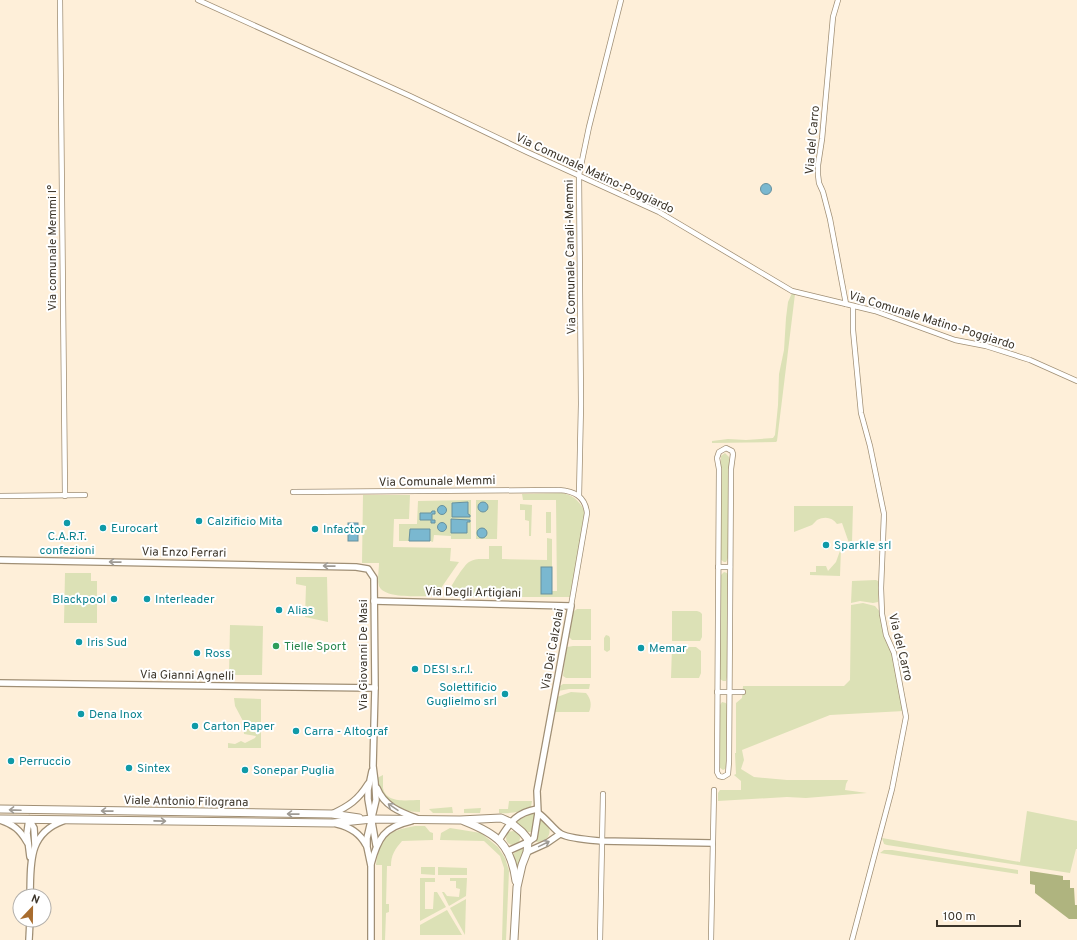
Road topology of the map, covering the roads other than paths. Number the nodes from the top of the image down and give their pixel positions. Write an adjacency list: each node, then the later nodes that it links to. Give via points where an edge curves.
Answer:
1 (60, 0): 12 (street, Via comunale Memmi I°)
2 (198, 0): 5 (street, Via Comunale Matino-Poggiardo)
3 (621, 0): 5 (street, Via Comunale Canali-Memmi)
4 (838, 0): 6 (street, Via del Carro, via 818,170)
5 (579, 175): 6 (street, Via Comunale Matino-Poggiardo, via 659,212 792,291); 13 (street, Via Comunale Canali-Memmi)
6 (846, 304): 7 (street, Via Comunale Matino-Poggiardo)
7 (853, 306): 8 (street, Via Comunale Matino-Poggiardo, via 875,311 956,340 986,346 1030,360); 61 (street, Via del Carro, via 861,413 884,514 882,614 886,635 894,653 906,716 892,789)
8 (1077, 380)
9 (293, 492): 13 (street, Via Comunale Memmi, via 559,490)
10 (85, 495): 12 (street)
11 (0, 496): 12 (street)
12 (64, 496)
13 (580, 496): 19 (street, Via Dei Calzolai, via 587,509 587,518)
14 (0, 560): 17 (street, Via Enzo Ferrari, one-way to 14)
15 (718, 567): 16 (street); 16 (street, via 717,458 719,452 726,448 733,454); 22 (street)
16 (730, 567): 23 (street)
17 (368, 569): 18 (street, Via Giovanni De Masi, via 374,578)
18 (374, 601): 19 (street, Via Degli Artigiani); 21 (street, Via Giovanni De Masi)
19 (570, 606): 30 (street, Via Dei Calzolai, via 537,791)
20 (0, 683): 21 (street, Via Gianni Agnelli)
21 (375, 688): 25 (street, Via Giovanni De Masi)
22 (717, 692): 23 (street); 23 (street, via 717,772 722,777 728,772)
23 (729, 692): 24 (street)
24 (743, 692)
25 (372, 782): 31 (street, via 361,796); 33 (street, one-way to 25, via 392,808); 36 (street, via 376,800)
26 (714, 790): 45 (street)
27 (603, 794): 42 (street)
28 (0, 809): 29 (main road, Viale Antonio Filograna, one-way to 28)
29 (30, 810): 31 (main road, Viale Antonio Filograna, one-way to 29); 32 (main road)
30 (537, 811): 38 (street, via 516,817); 40 (street); 44 (street, Via Dei Calzolai, via 534,838)
31 (332, 814): 36 (main road, Viale Antonio Filograna)
32 (30, 819): 34 (main road, Viale Antonio Filograna); 35 (main road, Viale Antonio Filograna); 43 (street); 46 (street, via 34,828)
33 (421, 819): 36 (main road, Viale Antonio Filograna); 37 (main road, Viale Antonio Filograna); 47 (street, via 398,824 381,837)
34 (0, 820): 43 (street, via 13,825)
35 (65, 820): 39 (main road, Viale Antonio Filograna, one-way to 39); 46 (street, via 49,827)
36 (372, 820): 39 (main road, Viale Antonio Filograna); 47 (street); 48 (street, via 368,829)
37 (460, 820): 38 (main road, Viale Antonio Filograna, via 501,818); 41 (main road, via 482,828)
38 (510, 822): 41 (street); 44 (main road, via 522,832)
39 (333, 823): 48 (street, via 353,830 360,835)
40 (560, 834): 42 (street); 50 (street, one-way to 40)
41 (499, 840): 49 (main road)
42 (601, 841): 45 (street); 59 (street)
43 (27, 842): 51 (street)
44 (528, 842): 49 (street); 50 (main road)
45 (712, 843): 60 (street)
46 (35, 845): 51 (street)
47 (376, 845): 52 (street)
48 (367, 847): 52 (street)
49 (508, 851): 53 (main road, via 515,870)
50 (527, 852): 53 (main road)
51 (31, 861): 54 (street)
52 (371, 866): 57 (street)
53 (517, 887): 58 (main road)
54 (30, 888)
55 (30, 928): 56 (street)
56 (29, 940)
57 (371, 940)
58 (514, 940)
59 (600, 940)
60 (712, 940)
61 (852, 940)

